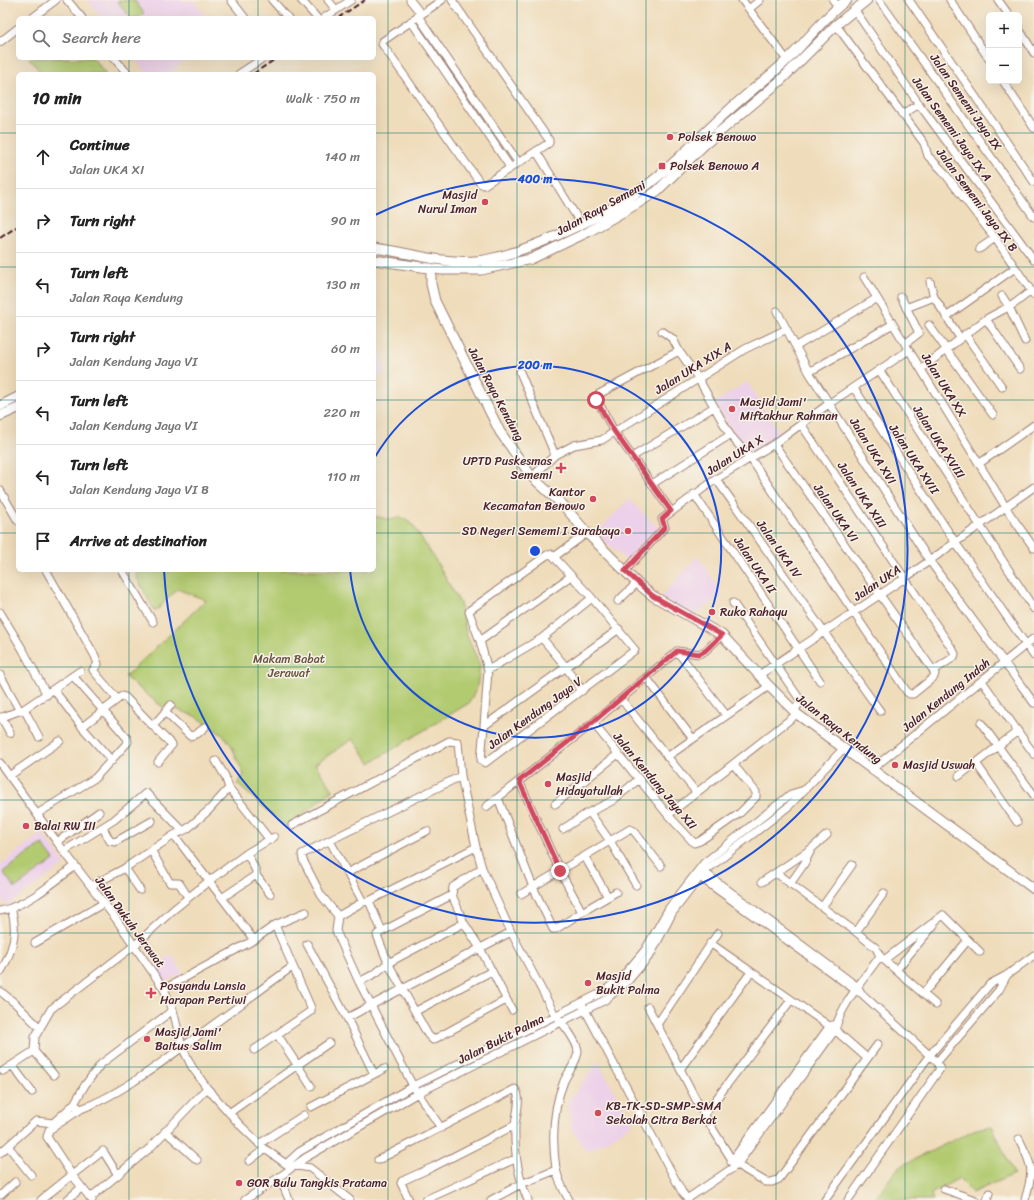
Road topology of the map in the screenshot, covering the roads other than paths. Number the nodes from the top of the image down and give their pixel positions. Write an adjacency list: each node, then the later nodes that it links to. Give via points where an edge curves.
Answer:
1 (56, 0): 25 (street)
2 (67, 0): 26 (street)
3 (231, 0): 27 (street)
4 (272, 0): 28 (street)
5 (301, 0): 29 (street)
6 (328, 0): 22 (street)
7 (410, 0): 24 (street)
8 (442, 0): 24 (street)
9 (452, 0): 49 (street, via 549,140 549,143)
10 (742, 0): 20 (street)
11 (760, 0): 20 (street)
12 (847, 0): 19 (main road, Jalan Raya Sememi)
13 (867, 0): 21 (main road, Jalan Raya Sememi)
14 (879, 0): 54 (street, Jalan Sememi Jaya IX)
15 (909, 0): 52 (street)
16 (950, 0): 37 (street)
17 (998, 0): 23 (street)
18 (347, 1): 22 (street)
19 (836, 3): 40 (main road, Jalan Raya Sememi)
20 (749, 9): 40 (street)
21 (854, 9): 32 (main road, Jalan Raya Sememi); 46 (street, Jalan Sememi Jaya IX A)
22 (336, 10): 30 (street)
23 (1007, 12)
24 (419, 15): 31 (street); 44 (street)
25 (35, 16)
26 (80, 16)
27 (243, 16)
28 (286, 16)
29 (315, 16)
30 (327, 16)
31 (411, 21): 45 (street); 51 (street, via 383,41 383,45 481,184 484,185)
32 (836, 24): 47 (street, Jalan Sememi Jaya IX B); 53 (main road, Jalan Raya Sememi, via 780,81 656,191)
33 (16, 30): 35 (street)
34 (1022, 34): 36 (street)
35 (0, 42)
36 (1034, 53)
37 (986, 54)
38 (116, 60): 41 (street)
39 (260, 60): 42 (street)
40 (787, 60): 53 (main road, Jalan Raya Sememi)
41 (126, 72)
42 (242, 72)
43 (1005, 84): 48 (street)
44 (471, 93): 45 (street); 50 (street)
45 (464, 98): 51 (street)
46 (919, 104): 47 (street); 60 (street, Jalan Sememi Jaya IX A)
47 (902, 115): 56 (street, Jalan Sememi Jaya IX B, via 924,143 932,161 942,170)
48 (1034, 128)
49 (536, 151): 50 (street); 55 (street)
50 (518, 162): 51 (street)
51 (510, 167)
52 (1033, 179)
53 (617, 210): 55 (main road, Jalan Raya Sememi); 61 (main road, Jalan Raya Sememi, via 588,232 531,258 482,270)
54 (1034, 217)
55 (581, 224): 57 (main road, Jalan Raya Sememi, via 520,250 476,261 444,260)
56 (995, 238): 58 (street); 62 (street, Jalan Sememi Jaya IX B)
57 (376, 248)
58 (979, 249)
59 (376, 260): 61 (main road, Jalan Raya Sememi)
60 (1034, 260)
61 (431, 268): 109 (main road, Jalan Raya Kendung, via 435,301 500,432)
62 (1015, 268): 65 (street, Jalan Sememi Jaya IX B); 73 (street)
63 (864, 276): 68 (street, Jalan UKA XX)
64 (930, 282): 67 (street)
65 (1033, 293): 71 (street)
66 (1002, 296): 71 (street)
67 (934, 297): 70 (street); 73 (street)
68 (877, 298): 75 (street, Jalan UKA XX); 81 (street)
69 (901, 298): 70 (street)
70 (906, 308): 82 (street, Jalan UKA X, via 919,333)
71 (1007, 308): 74 (street); 80 (street)
72 (777, 311): 77 (street, Jalan UKA XVI)
73 (946, 317): 79 (street)
74 (986, 319): 79 (street); 86 (street)
75 (893, 324): 82 (street, Jalan UKA XX); 89 (street)
76 (929, 324): 83 (street)
77 (787, 329): 81 (street, Jalan UKA XVI); 90 (street, Jalan UKA XIX A, via 745,349)
78 (662, 331): 84 (street, via 673,339)
79 (963, 336): 83 (street); 91 (street)
80 (1025, 342)
81 (797, 346): 89 (street, Jalan UKA XVI)
82 (907, 347): 85 (street, Jalan UKA XX); 87 (street, Jalan UKA X)
83 (946, 350): 85 (street); 98 (street)
84 (679, 351): 90 (street); 102 (street, Jalan UKA XIX A, via 597,396 596,400)
85 (921, 369): 108 (street, Jalan UKA XX)
86 (1020, 369)
87 (880, 371): 92 (street, Jalan UKA X); 118 (street, Jalan UKA XVIII)
88 (520, 372): 105 (street)
89 (809, 372): 94 (street, Jalan UKA XVI)
90 (698, 378): 96 (street); 102 (street, Jalan UKA XIX A)
91 (1002, 387)
92 (854, 388): 94 (street, Jalan UKA X); 120 (street, Jalan UKA XVII)
93 (16, 398): 95 (main road)
94 (830, 403): 100 (street, Jalan UKA X); 123 (street, Jalan UKA XVI)
95 (0, 406)
96 (714, 407): 103 (street); 106 (street)
97 (16, 409): 99 (main road)
98 (993, 415)
99 (0, 416)
100 (801, 424): 104 (street, Jalan UKA X); 128 (street, Jalan UKA XIII)
101 (1034, 425): 108 (street)
102 (614, 431): 105 (street, Jalan UKA XIX A, via 608,436 574,446); 106 (street)
103 (730, 435): 107 (street); 111 (street)
104 (774, 444): 107 (street, Jalan UKA X); 130 (street, Jalan UKA VI)
105 (555, 455): 109 (street, Jalan UKA XIX A)
106 (632, 457): 111 (street)
107 (751, 459): 110 (street, Jalan UKA X); 136 (street)
108 (980, 462): 115 (street, Jalan UKA XX)
109 (532, 477): 119 (main road, Jalan Raya Kendung, via 564,506)
110 (716, 479): 114 (street, Jalan UKA X); 139 (street, Jalan UKA IV, via 771,554)
111 (652, 484): 116 (street)
112 (0, 490): 117 (street)
113 (1033, 490): 115 (street, Jalan UKA)
114 (694, 494): 116 (street, Jalan UKA X); 145 (street, Jalan UKA II)
115 (1005, 506): 118 (street, Jalan UKA); 121 (street, Jalan UKA XX)
116 (671, 511): 124 (street, via 662,519 665,527)
117 (16, 518)
118 (980, 525): 120 (street, Jalan UKA); 134 (street, Jalan UKA XVIII)
119 (587, 533): 122 (street); 124 (main road, Jalan Raya Kendung)
120 (955, 542): 123 (street, Jalan UKA); 144 (street, Jalan UKA XVII)
121 (1034, 548)
122 (554, 557): 127 (street); 143 (street, via 552,554 547,555 469,611)
123 (929, 560): 128 (street, Jalan UKA); 148 (street, Jalan UKA XVI)
124 (625, 571): 129 (main road, Jalan Raya Kendung)
125 (47, 572): 164 (street, via 95,656 98,664 93,670)
126 (123, 572): 137 (street)
127 (570, 576): 131 (street); 143 (street)
128 (905, 578): 130 (street, Jalan UKA); 153 (street, Jalan UKA XIII, via 955,654)
129 (637, 583): 132 (street); 140 (main road, Jalan Raya Kendung, via 653,596)
130 (879, 595): 136 (street, Jalan UKA); 153 (street, Jalan UKA VI)
131 (592, 598): 138 (street); 141 (street)
132 (618, 601)
133 (733, 604): 149 (street)
134 (1034, 609)
135 (0, 612): 163 (street)
136 (853, 612): 139 (street, Jalan UKA); 153 (street, via 907,692 910,694)
137 (153, 622)
138 (619, 629): 150 (street, Jalan Kendung Jaya V); 162 (street, Jalan Kendung Jaya V, via 635,652)
139 (823, 632): 145 (street, Jalan UKA); 170 (street, Jalan UKA IV)
140 (722, 635): 146 (street, via 699,654); 155 (main road, Jalan Raya Kendung)
141 (542, 638): 150 (street); 151 (street)
142 (1034, 638): 144 (street, Jalan Kendung Indah)
143 (480, 641): 151 (street)
144 (1025, 645): 147 (street, Jalan UKA XVII); 148 (street, Jalan Kendung Indah)
145 (798, 649): 149 (street, Jalan UKA); 158 (street, Jalan UKA II)
146 (677, 651): 157 (street); 173 (street)
147 (1034, 656)
148 (1004, 663): 159 (street, Jalan Kendung Indah); 166 (street, Jalan UKA XVI)
149 (774, 665): 155 (street, Jalan UKA); 172 (street, via 801,700)
150 (566, 667): 162 (street); 179 (street, Jalan Kendung Jaya V)
151 (488, 670): 179 (street)
152 (80, 671): 156 (street)
153 (934, 673)
154 (0, 675): 168 (street)
155 (759, 675): 160 (main road, Jalan Raya Kendung)
156 (73, 676): 161 (street); 169 (street)
157 (646, 677): 165 (street); 184 (street)
158 (820, 681)
159 (982, 681): 181 (street); 197 (street, Jalan Kendung Indah)
160 (769, 686): 172 (main road, Jalan Raya Kendung); 173 (street)
161 (54, 690): 163 (street); 180 (street)
162 (582, 692): 179 (street, Jalan Kendung Jaya V, via 485,762 481,760)
163 (46, 695): 168 (street)
164 (117, 699): 169 (street); 177 (street, via 125,697)
165 (621, 699): 175 (street); 190 (street)
166 (1034, 703)
167 (171, 705): 171 (street)
168 (22, 710): 174 (street); 183 (street)
169 (104, 710): 180 (street); 191 (street, via 128,740)
170 (880, 711)
171 (165, 712): 177 (street); 178 (street, via 190,736 197,734)
172 (796, 713): 187 (main road, Jalan Raya Kendung); 196 (street)
173 (726, 715): 184 (street)
174 (1, 717): 182 (street)
175 (593, 722): 188 (street, Jalan Kendung Jaya XII); 202 (street)
176 (981, 724): 186 (street)
177 (153, 726): 193 (street, via 172,745)
178 (205, 726)
179 (484, 726)
180 (82, 727): 191 (street)
181 (1018, 731): 186 (street); 189 (street)
182 (10, 733)
183 (39, 737)
184 (693, 739): 190 (street)
185 (60, 741): 198 (street)
186 (998, 746): 195 (street); 205 (street)
187 (843, 749): 197 (main road, Jalan Raya Kendung); 222 (street, via 801,791 796,800)
188 (618, 754): 201 (street, Jalan Kendung Jaya XII); 207 (street)
189 (1034, 754)
190 (667, 757): 204 (street)
191 (112, 761): 211 (street, via 95,778)
192 (216, 761): 203 (street, via 225,776)
193 (158, 762)
194 (0, 763): 198 (street, Jalan Dukuh Jerawat)
195 (976, 763): 200 (street); 214 (street)
196 (733, 764): 204 (street); 212 (street, Jalan Kendung Jaya XII, via 756,792 755,800 740,813 696,843 692,842)
197 (871, 770): 248 (main road, Jalan Raya Kendung)
198 (9, 776): 211 (street, Jalan Dukuh Jerawat)
199 (460, 776): 215 (street, via 459,744 449,741); 223 (street); 226 (street)
200 (959, 776)
201 (638, 780): 210 (street, via 612,801); 212 (street, Jalan Kendung Jaya XII)
202 (519, 781): 206 (street); 237 (street)
203 (228, 788): 218 (street, via 209,810); 230 (street, via 272,838)
204 (696, 792): 212 (street)
205 (1034, 795)
206 (498, 798): 208 (street); 247 (street)
207 (555, 804)
208 (486, 807)
209 (99, 812): 225 (street)
210 (590, 813): 217 (street); 224 (street)
211 (37, 814): 225 (street, Jalan Dukuh Jerawat)
212 (668, 815)
213 (152, 820): 216 (street, via 115,842 110,841)
214 (1017, 822)
215 (292, 825)
216 (103, 828): 218 (street, via 146,793); 228 (street)
217 (563, 829)
218 (183, 831): 220 (street)
219 (427, 831): 239 (street)
220 (174, 835): 229 (street); 242 (street)
221 (827, 835): 227 (street)
222 (738, 840): 240 (street); 280 (street, via 696,872 669,908)
223 (330, 841): 239 (street); 266 (street, via 305,852 302,857 321,895)
224 (610, 841): 231 (street); 234 (street, via 631,830); 245 (street)
225 (57, 842): 228 (street, Jalan Dukuh Jerawat)
226 (476, 847): 236 (street); 258 (street)
227 (811, 849): 238 (street); 244 (street)
228 (64, 850): 233 (street, Jalan Dukuh Jerawat)
229 (151, 850): 235 (street); 256 (street, via 170,883 179,883)
230 (247, 853): 241 (street); 242 (street)
231 (585, 857): 237 (street); 255 (street)
232 (852, 865): 260 (street)
233 (75, 866): 246 (street, Jalan Dukuh Jerawat); 261 (street)
234 (661, 866)
235 (125, 868): 246 (street); 249 (street)
236 (482, 868): 254 (street, via 452,887); 270 (street)
237 (560, 871): 247 (street); 264 (street)
238 (776, 872): 243 (street); 244 (street)
239 (347, 873): 258 (street)
240 (702, 874): 280 (street, via 673,912); 294 (street)
241 (256, 875): 252 (street); 257 (street)
242 (209, 881): 256 (street); 257 (street)
243 (762, 882)
244 (790, 884): 260 (street)
245 (636, 885)
246 (92, 886): 259 (street, Jalan Dukuh Jerawat)
247 (533, 887): 253 (street); 264 (street, via 553,929)
248 (1034, 889)
249 (140, 890)
250 (616, 892): 255 (street)
251 (884, 893): 271 (street)
252 (270, 894)
253 (521, 894)
254 (452, 895): 267 (street); 269 (street)
255 (608, 897): 264 (street)
256 (188, 898): 278 (street)
257 (222, 898): 273 (street)
258 (366, 902): 266 (street); 269 (street)
259 (104, 903): 275 (street); 278 (street, Jalan Dukuh Jerawat)
260 (822, 907): 271 (street)
261 (11, 909): 262 (street); 289 (street, via 14,943)
262 (0, 911)
263 (306, 912): 268 (street)
264 (582, 912)
265 (944, 915): 274 (street); 283 (street); 286 (street)
266 (338, 916): 291 (street, via 336,931)
267 (464, 923): 279 (street); 284 (street)
268 (275, 925): 273 (street); 285 (street)
269 (382, 931): 284 (street, via 377,935)
270 (511, 932): 279 (street); 307 (street)
271 (856, 932): 283 (street, via 876,948)
272 (718, 933): 276 (street)
273 (254, 940): 292 (street)
274 (968, 940): 281 (street); 296 (street)
275 (35, 943)
276 (710, 943): 288 (street); 310 (street)
277 (307, 944): 308 (street)
278 (135, 945): 292 (street, Jalan Dukuh Jerawat); 312 (street, via 51,1009)
279 (480, 948): 287 (street); 293 (street)
280 (648, 952): 299 (street, Jalan Bukit Palma, via 603,992); 306 (street, via 627,982 605,1000)
281 (980, 952)
282 (1034, 955): 290 (street)
283 (882, 958): 286 (street); 294 (street)
284 (388, 963): 291 (street); 293 (street)
285 (292, 967): 313 (street, via 311,1011); 316 (street)
286 (896, 970): 296 (street)
287 (492, 971): 297 (street); 305 (street)
288 (751, 972): 298 (street); 324 (street)
289 (0, 973)
290 (1007, 975): 319 (street, via 990,984); 321 (street, via 999,990)
291 (360, 982): 300 (street)
292 (164, 989): 303 (street, Jalan Dukuh Jerawat)
293 (404, 989): 300 (street); 305 (street)
294 (858, 990): 311 (street); 319 (street)
295 (0, 991): 312 (street)
296 (923, 994): 301 (street)
297 (506, 1000): 304 (street); 305 (street, via 433,1040)
298 (791, 1000): 311 (street); 339 (street)
299 (578, 1004): 306 (street); 307 (street, Jalan Bukit Palma)
300 (372, 1005): 308 (street); 330 (street)
301 (936, 1005)
302 (648, 1007): 310 (street)
303 (173, 1010): 316 (street, Jalan Dukuh Jerawat); 334 (street, via 112,1053 85,1085)
304 (512, 1010)
305 (416, 1011)
306 (582, 1011): 309 (street); 376 (street)
307 (555, 1015): 309 (street); 330 (street, Jalan Bukit Palma)
308 (347, 1018): 327 (street)
309 (564, 1020): 333 (street, Jalan Bukit Palma); 355 (street, Jalan Bukit Palma, via 578,1051 564,1081 557,1108)
310 (658, 1023): 324 (street)
311 (834, 1026): 320 (street); 352 (street)
312 (40, 1028): 318 (street, via 35,1037)
313 (277, 1034): 317 (street); 323 (street)
314 (329, 1043): 323 (street)
315 (878, 1044): 320 (street)
316 (182, 1048): 331 (street, Jalan Dukuh Jerawat); 336 (street, via 101,1102)
317 (254, 1050)
318 (34, 1051): 322 (street); 328 (street)
319 (929, 1056): 321 (street); 377 (street)
320 (867, 1058): 352 (street, via 779,1179 766,1182)
321 (937, 1062): 378 (street, via 940,1069)
322 (12, 1065): 326 (street); 332 (street)
323 (298, 1065): 329 (street); 337 (street)
324 (681, 1068): 339 (street)
325 (384, 1069): 327 (street)
326 (3, 1071)
327 (374, 1074): 335 (street)
328 (54, 1075)
329 (312, 1086)
330 (414, 1086): 333 (street); 353 (street, Jalan Bukit Palma, via 299,1152)
331 (207, 1088): 337 (street, Jalan Dukuh Jerawat); 343 (street)
332 (32, 1092)
333 (418, 1093): 342 (street); 354 (street, Jalan Bukit Palma)
334 (74, 1104): 336 (street); 340 (street)
335 (311, 1107)
336 (81, 1109): 340 (street)
337 (229, 1113): 345 (street, Jalan Dukuh Jerawat)
338 (304, 1115): 345 (street)
339 (704, 1115): 352 (street)
340 (55, 1124): 346 (street, via 36,1121); 357 (street, via 47,1137)
341 (515, 1125): 342 (street, via 518,1096 515,1089); 348 (street); 371 (street, via 402,1181)
342 (440, 1128): 350 (street)
343 (165, 1131): 349 (street); 358 (street, via 150,1148)
344 (1019, 1139): 347 (street)
345 (262, 1146): 351 (street); 353 (street, Jalan Dukuh Jerawat)
346 (3, 1149): 356 (street)
347 (1031, 1157): 380 (street, via 1033,1173)
348 (515, 1158): 361 (street); 372 (street)
349 (197, 1160)
350 (378, 1160)
351 (249, 1161)
352 (734, 1163): 376 (street, via 726,1172)
353 (286, 1164): 354 (street, Jalan Dukuh Jerawat); 359 (street)
354 (294, 1165): 359 (street, Jalan Bukit Palma); 370 (street, Jalan Dukuh Jerawat, via 310,1168)
355 (556, 1170): 361 (street); 375 (street, Jalan Bukit Palma)
356 (31, 1175)
357 (72, 1175): 358 (street, via 103,1151); 362 (street); 366 (street)
358 (118, 1175): 365 (street)
359 (281, 1176): 368 (street, Jalan Bukit Palma); 369 (street)
360 (15, 1182): 364 (street)
361 (521, 1184): 373 (street); 374 (street)
362 (81, 1188): 365 (street); 367 (street)
363 (944, 1189): 379 (street)
364 (2, 1196)
365 (91, 1199)
366 (41, 1200)
367 (67, 1200)
368 (245, 1200)
369 (289, 1200)
370 (350, 1200)
371 (409, 1200)
372 (425, 1200)
373 (491, 1200)
374 (528, 1200)
375 (569, 1200)
376 (687, 1200)
377 (825, 1200)
378 (848, 1200)
379 (975, 1200)
380 (1025, 1200)

